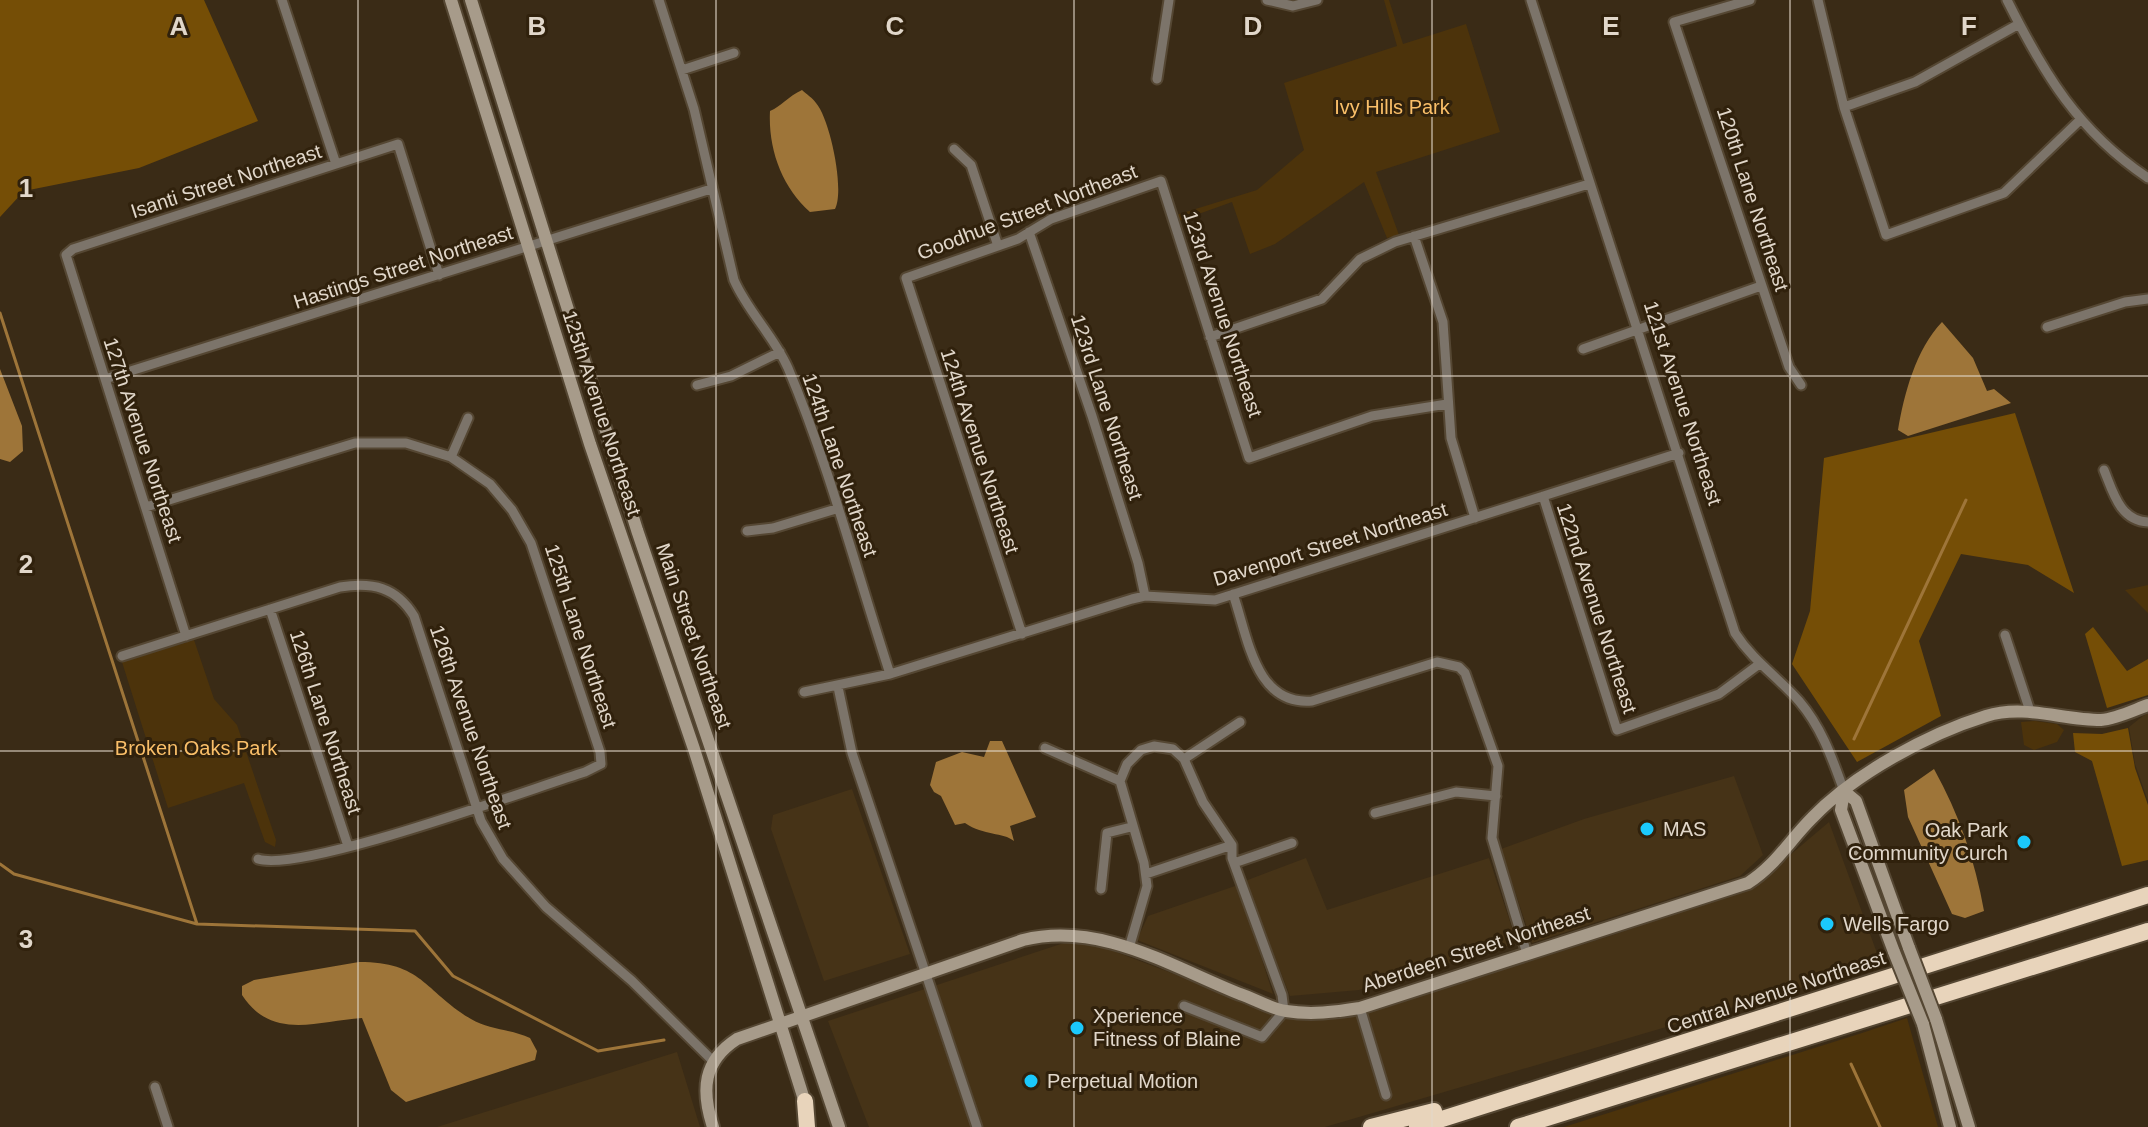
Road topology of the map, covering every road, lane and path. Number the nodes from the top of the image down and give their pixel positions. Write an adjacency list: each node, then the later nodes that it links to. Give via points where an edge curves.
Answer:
1 (282, 0): 19 (street)
2 (451, 0): 27 (main road, 125th Avenue Northeast)
3 (471, 0): 26 (main road, Main Street Northeast)
4 (659, 0): 14 (street, 124th Lane Northeast)
5 (1169, 0): 15 (street)
6 (1268, 0): 7 (street, via 1293,6)
7 (1317, 0)
8 (1531, 0): 22 (street, 121st Avenue Northeast)
9 (1750, 0): 32 (street, 120th Lane Northeast, via 1674,22)
10 (1818, 0): 16 (street)
11 (2007, 0): 12 (street)
12 (2019, 24): 16 (street, via 1915,82); 17 (street)
13 (734, 53): 14 (street)
14 (682, 70): 23 (street, 124th Lane Northeast)
15 (1157, 79)
16 (1844, 107): 17 (street, via 1886,235 2004,193)
17 (2079, 121): 20 (street)
18 (954, 149): 28 (street, via 971,165)
19 (336, 164): 29 (street, Isanti Street Northeast); 30 (street, Isanti Street Northeast, via 398,144)
20 (2148, 178)
21 (1161, 181): 24 (street, Goodhue Street Northeast, via 1051,219); 36 (street, 123rd Avenue Northeast)
22 (1589, 184): 25 (street); 35 (street, 121st Avenue Northeast)
23 (711, 189): 26 (street, Hastings Street Northeast); 38 (street, 124th Lane Northeast, via 734,280)
24 (1029, 232): 28 (street, Goodhue Street Northeast); 54 (street, 123rd Lane Northeast, via 1097,431)
25 (1414, 236): 36 (street, via 1360,259 1322,299); 42 (street, via 1443,322)
26 (544, 239): 27 (street, Hastings Street Northeast); 90 (main road, Main Street Northeast)
27 (528, 246): 30 (street, Hastings Street Northeast); 91 (main road, 125th Avenue Northeast)
28 (998, 246): 31 (street, Goodhue Street Northeast)
29 (66, 255): 39 (street, 127th Avenue Northeast)
30 (439, 275): 39 (street, Hastings Street Northeast)
31 (906, 278): 56 (street, 124th Avenue Northeast)
32 (1761, 286): 35 (street); 41 (street, 120th Lane Northeast, via 1789,367)
33 (2148, 299): 34 (street)
34 (2047, 327)
35 (1639, 330): 37 (street); 44 (street, 121st Avenue Northeast)
36 (1210, 337): 42 (street, 123rd Avenue Northeast, via 1249,458 1372,416)
37 (1583, 349)
38 (780, 352): 40 (street, via 731,376); 49 (street, 124th Lane Northeast, via 801,398)
39 (105, 379): 48 (street, 127th Avenue Northeast)
40 (697, 385)
41 (1801, 385)
42 (1447, 404): 50 (street, via 1451,438)
43 (468, 418): 45 (street)
44 (1679, 453): 47 (street, Davenport Street Northeast); 60 (street, 121st Avenue Northeast, via 1729,616)
45 (451, 457): 48 (street, via 406,443 355,443); 72 (street, 125th Lane Northeast, via 490,484 531,543 601,764)
46 (2104, 470): 51 (street, via 2123,511)
47 (1543, 496): 50 (street, Davenport Street Northeast); 60 (street, 122nd Avenue Northeast, via 1617,730 1719,694)
48 (146, 507): 58 (street, 127th Avenue Northeast)
49 (836, 509): 52 (street); 61 (street, 124th Lane Northeast)
50 (1475, 518): 53 (street, Davenport Street Northeast)
51 (2148, 522)
52 (747, 531)
53 (1233, 594): 54 (street, Davenport Street Northeast, via 1201,602); 71 (street, via 1261,675 1283,698 1312,701 1437,662 1459,667 1470,680 1495,755)
54 (1145, 596): 56 (street, Davenport Street Northeast)
55 (270, 609): 58 (street, 126th Avenue Northeast); 72 (street, 126th Avenue Northeast, via 364,583 389,589 405,602); 77 (street, 126th Lane Northeast)
56 (1022, 634): 61 (street, Davenport Street Northeast)
57 (2005, 635): 65 (street)
58 (186, 636): 59 (street, 126th Avenue Northeast)
59 (122, 656)
60 (1758, 665): 70 (street, 121st Avenue Northeast, via 1798,700 1823,734)
61 (890, 674): 62 (street, Davenport Street Northeast)
62 (838, 687): 63 (street, Davenport Street Northeast); 86 (street, via 852,753)
63 (804, 692)
64 (2148, 705): 65 (main road, Aberdeen Street Northeast, via 2105,720)
65 (2030, 711): 70 (main road, Aberdeen Street Northeast, via 1988,715 1937,734)
66 (1240, 722): 68 (street)
67 (1045, 748): 69 (street)
68 (1184, 759): 69 (street, via 1173,749 1141,750); 76 (street, via 1203,802)
69 (1120, 781): 74 (street)
70 (1844, 791): 85 (main road, Aberdeen Street Northeast, via 1811,819 1779,860 1748,883); 106 (main road, 121st Avenue Northeast, bridge, via 1841,810 1923,1024); 107 (main road, 121st Avenue Northeast, bridge, via 1856,801 1936,1019)
71 (1496, 796): 73 (street, via 1456,792); 85 (street, via 1492,838)
72 (476, 805): 77 (street); 92 (street, 126th Avenue Northeast, via 490,841 529,890)
73 (1375, 813)
74 (1131, 827): 80 (street); 81 (street, via 1107,833)
75 (1292, 843): 79 (street)
76 (1232, 845): 79 (street); 80 (street)
77 (348, 846): 78 (street, via 304,859)
78 (258, 859)
79 (1234, 863): 89 (street)
80 (1146, 874): 84 (street)
81 (1101, 889)
82 (2148, 895): 95 (highway, Central Avenue Northeast)
83 (2148, 931): 105 (highway)
84 (1129, 948): 86 (main road, Aberdeen Street Northeast, via 1081,934 1050,933); 89 (main road, Aberdeen Street Northeast)
85 (1527, 954): 88 (main road, Aberdeen Street Northeast)
86 (927, 971): 90 (main road, Aberdeen Street Northeast); 102 (street)
87 (1184, 1006): 89 (street, via 1262,1037)
88 (1360, 1008): 89 (main road, Aberdeen Street Northeast, via 1324,1014); 94 (street)
89 (1284, 1011)
90 (801, 1015): 91 (main road, Aberdeen Street Northeast); 101 (main road, Main Street Northeast)
91 (777, 1023): 92 (main road, via 737,1039); 96 (main road)
92 (713, 1061): 98 (main road, via 705,1088)
93 (155, 1087): 97 (street)
94 (1386, 1095)
95 (1517, 1095): 103 (highway); 104 (highway, Central Avenue Northeast)
96 (805, 1101): 99 (highway); 100 (main road)
97 (168, 1127)
98 (713, 1127)
99 (807, 1127)
100 (813, 1127)
101 (839, 1127)
102 (977, 1127)
103 (1371, 1127)
104 (1417, 1127)
105 (1518, 1127)
106 (1950, 1127)
107 (1969, 1127)

